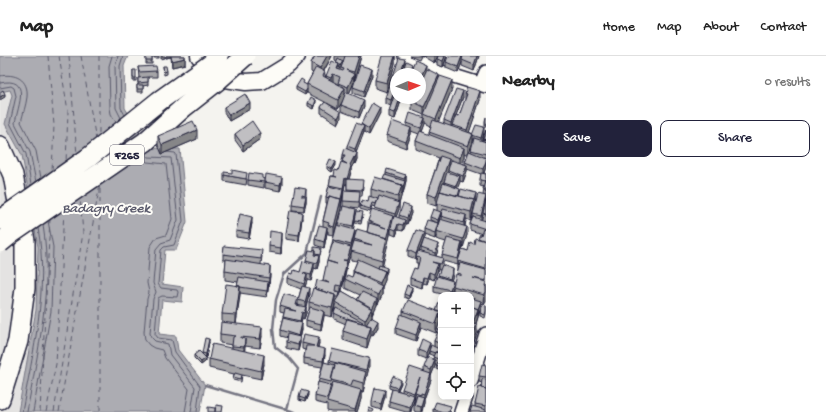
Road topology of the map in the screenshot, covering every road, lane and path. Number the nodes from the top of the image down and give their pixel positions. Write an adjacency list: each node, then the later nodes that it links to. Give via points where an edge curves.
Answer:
1 (199, 56): 4 (main road, via 216,75 246,82 262,81 288,65)
2 (218, 56): 10 (highway, F265, bridge, via 88,158)
3 (245, 56): 11 (highway, F265, bridge, via 145,142)
4 (297, 56)
5 (405, 56): 7 (street, via 444,73)
6 (486, 72): 7 (street)
7 (484, 85)
8 (0, 146): 15 (highway, via 13,175 25,241 25,288 18,341)
9 (0, 174): 13 (highway, via 14,250 14,284 8,330)
10 (0, 220)
11 (0, 243)
12 (486, 334): 14 (street)
13 (0, 363)
14 (474, 372)
15 (0, 399)
16 (465, 400): 17 (street)
17 (461, 412)

